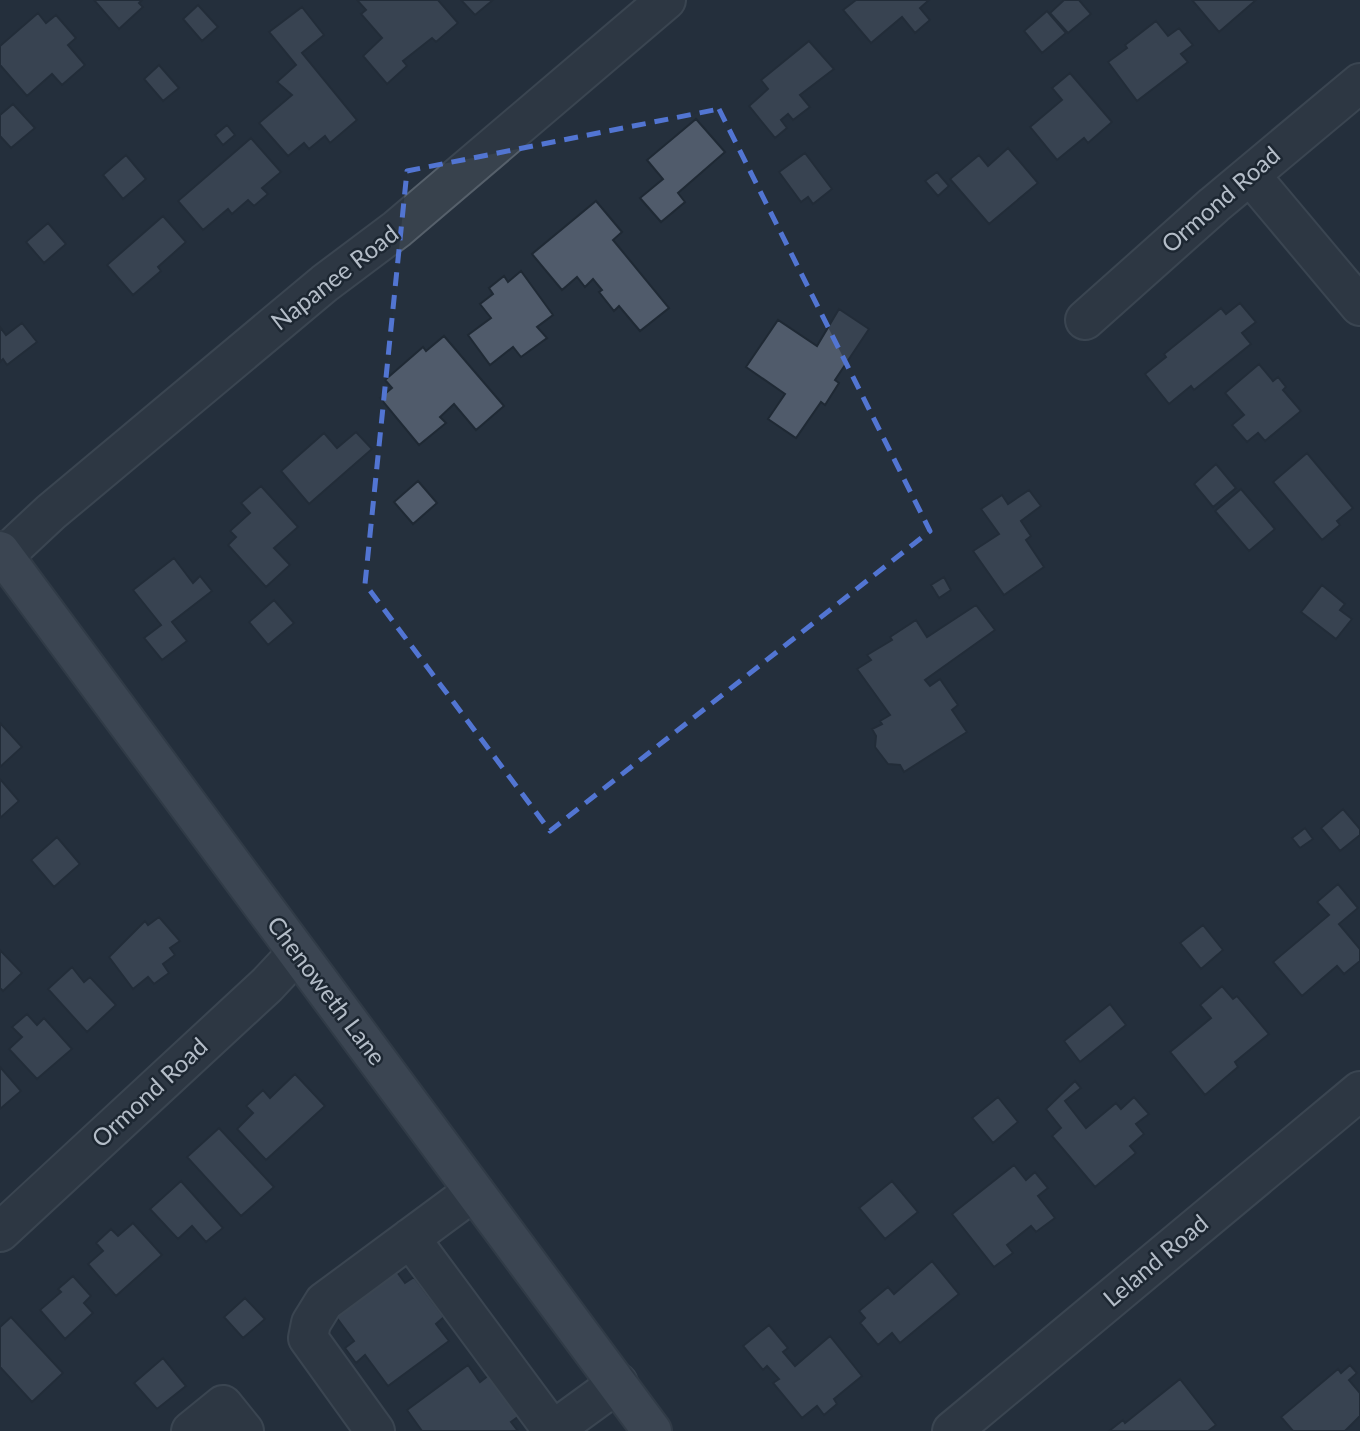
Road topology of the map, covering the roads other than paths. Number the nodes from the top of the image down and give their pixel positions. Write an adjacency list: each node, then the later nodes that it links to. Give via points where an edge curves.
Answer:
1 (666, 0): 6 (street, Napanee Road, via 397,229 324,282)
2 (1360, 83): 3 (street, Ormond Road)
3 (1250, 175): 4 (street); 5 (street, Ormond Road)
4 (1360, 306)
5 (1085, 320)
6 (2, 554): 7 (main road, Chenoweth Lane)
7 (298, 953): 9 (main road, Chenoweth Lane); 10 (street, Ormond Road)
8 (1360, 1091): 18 (street, Leland Road)
9 (474, 1191): 11 (street); 12 (main road, Chenoweth Lane)
10 (0, 1231)
11 (410, 1238): 16 (street, via 324,1302 309,1330 308,1338); 17 (street)
12 (618, 1383): 13 (main road, Chenoweth Lane); 17 (street)
13 (644, 1428)
14 (191, 1431): 15 (street, via 223,1405)
15 (244, 1431)
16 (375, 1431)
17 (552, 1431)
18 (952, 1431)

